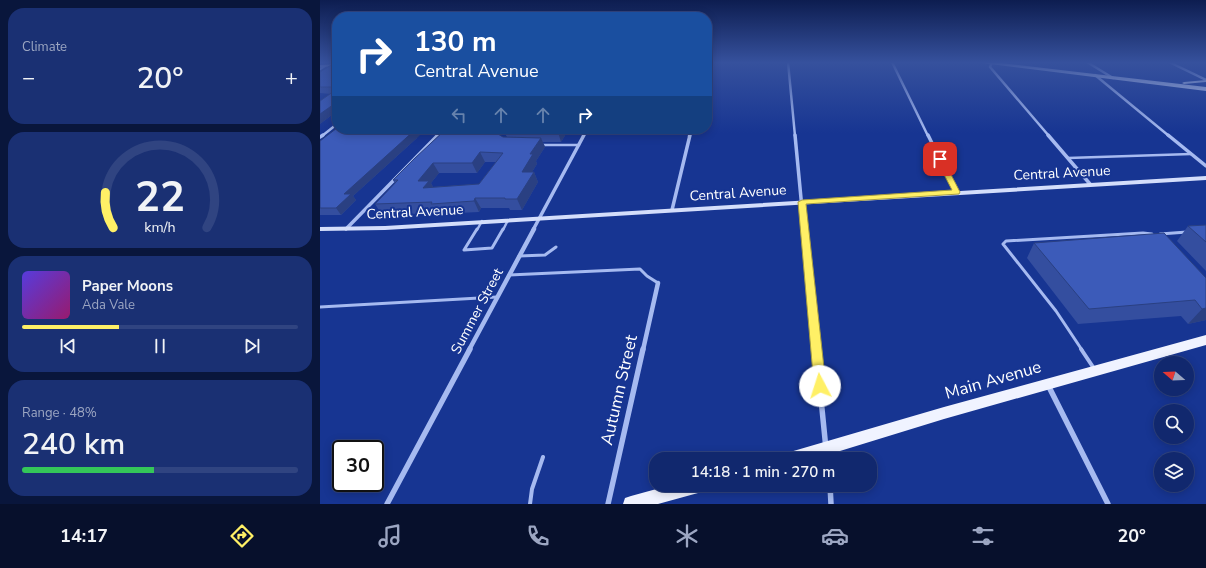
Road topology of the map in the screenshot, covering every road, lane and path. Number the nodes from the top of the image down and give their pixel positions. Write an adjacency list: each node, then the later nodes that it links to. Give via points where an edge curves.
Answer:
1 (790, 86): 22 (street)
2 (904, 86): 21 (street)
3 (1006, 86): 17 (street)
4 (1109, 86): 16 (street)
5 (1167, 86): 8 (main road)
6 (1179, 86): 7 (main road)
7 (1206, 89)
8 (1206, 92)
9 (332, 128): 13 (street)
10 (438, 134): 28 (street)
11 (584, 134): 15 (street, Summer Street)
12 (689, 134): 23 (street)
13 (320, 137)
14 (539, 145): 15 (lane)
15 (579, 145): 24 (street, Summer Street)
16 (1191, 154): 17 (lane); 18 (street)
17 (1068, 158): 20 (street)
18 (1206, 166)
19 (1206, 178): 20 (main road, Central Avenue)
20 (1090, 184): 21 (main road, Central Avenue)
21 (956, 192): 22 (main road, Central Avenue)
22 (802, 202): 23 (main road, Central Avenue); 41 (street)
23 (672, 210): 24 (main road, Central Avenue)
24 (540, 218): 25 (main road, Central Avenue); 33 (street, Summer Street)
25 (508, 220): 26 (main road, Central Avenue); 26 (lane, via 492,248 464,250)
26 (482, 221): 28 (main road, Central Avenue)
27 (320, 229): 28 (main road, Central Avenue)
28 (346, 229)
29 (1191, 232): 30 (lane)
30 (1153, 234): 31 (lane); 39 (lane, via 1006,241 1003,244 1056,311)
31 (1156, 238)
32 (556, 247): 33 (lane, via 545,255)
33 (519, 256): 34 (street, Summer Street)
34 (509, 275): 35 (lane, via 640,269); 36 (street, Summer Street)
35 (658, 282): 48 (street, Autumn Street)
36 (497, 297): 37 (lane); 46 (street, Summer Street)
37 (320, 307)
38 (1206, 340): 39 (main road, Main Avenue)
39 (1096, 371): 40 (main road, Main Avenue)
40 (1048, 384): 42 (main road, Main Avenue, via 944,413); 51 (street)
41 (826, 452)
42 (832, 452)
43 (543, 456): 47 (lane)
44 (673, 492): 49 (main road)
45 (831, 492): 50 (street)
46 (387, 504)
47 (530, 504)
48 (608, 504)
49 (631, 504)
50 (832, 504)
51 (1108, 504)

